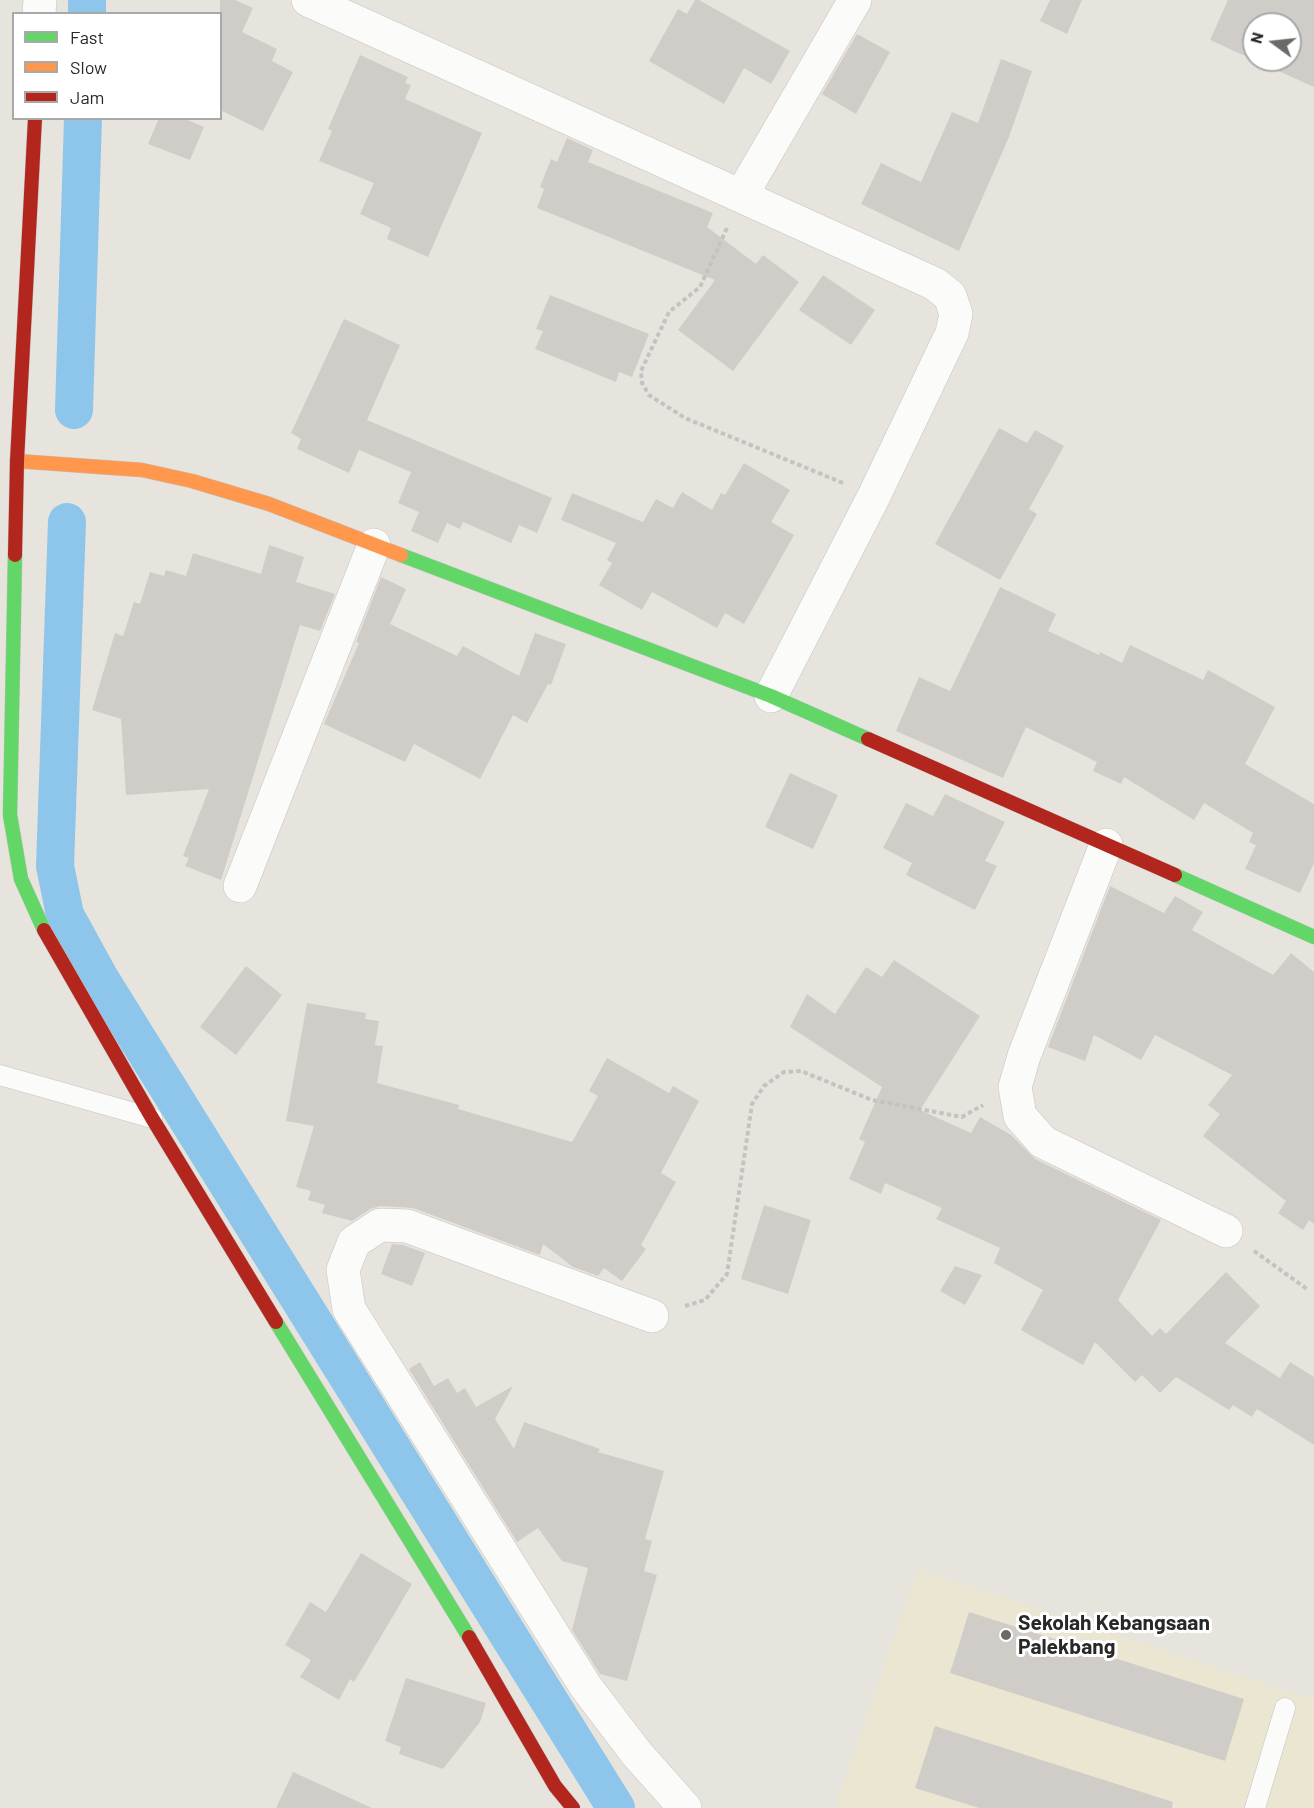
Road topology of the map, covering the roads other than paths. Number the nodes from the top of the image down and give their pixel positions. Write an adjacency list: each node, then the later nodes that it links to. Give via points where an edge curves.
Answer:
1 (308, 0): 4 (street)
2 (855, 0): 4 (street)
3 (34, 120): 5 (street)
4 (741, 196): 7 (street, via 935,284 950,296 956,314 952,333 874,496)
5 (17, 461): 6 (street, via 142,470 192,481 269,504); 12 (street, via 10,815 14,850 37,918)
6 (374, 545): 7 (street); 9 (street)
7 (771, 696): 8 (street)
8 (1106, 845): 10 (street); 13 (street, via 1015,1087 1020,1116 1043,1142)
9 (240, 886)
10 (1314, 937)
11 (0, 1075): 12 (lane)
12 (152, 1118): 16 (street, via 484,1661 555,1786)
13 (1226, 1231)
14 (652, 1316): 17 (street, via 407,1226 380,1224 354,1242 343,1270 349,1309 586,1687)
15 (1285, 1708): 18 (lane)
16 (573, 1808)
17 (685, 1808)
18 (1255, 1808)

